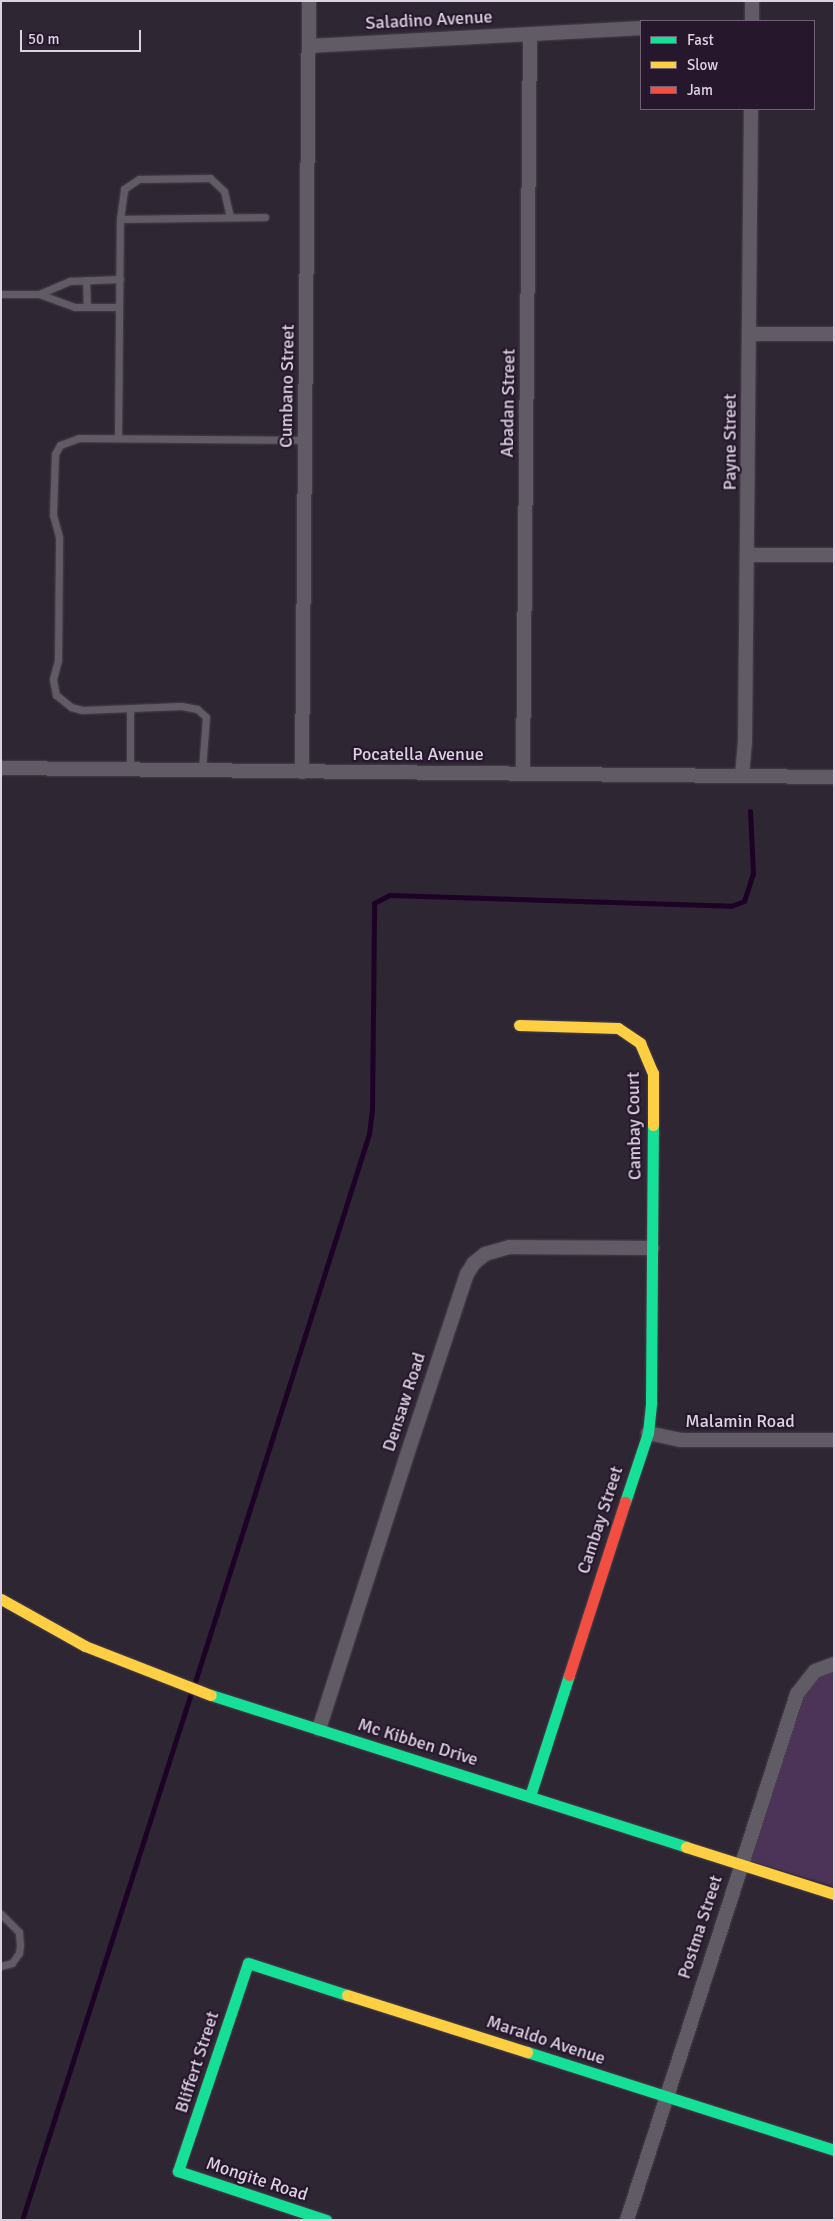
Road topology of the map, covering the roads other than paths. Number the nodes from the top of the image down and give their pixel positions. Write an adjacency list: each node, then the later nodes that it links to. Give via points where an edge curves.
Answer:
1 (309, 1): 6 (street, Cumbano Street)
2 (752, 1): 3 (street)
3 (752, 20)
4 (640, 28): 5 (street, Saladino Avenue)
5 (530, 34): 6 (street, Saladino Avenue); 28 (street, Abadan Street)
6 (309, 46): 20 (street, Cumbano Street)
7 (751, 110): 17 (street, Payne Street)
8 (230, 217): 9 (lane); 10 (lane); 10 (lane, via 224,191 210,178 139,179 124,189)
9 (265, 217)
10 (120, 219): 11 (lane)
11 (120, 279): 12 (lane); 16 (lane)
12 (86, 280): 14 (lane, via 70,281); 15 (lane)
13 (1, 294): 14 (lane)
14 (38, 294): 15 (lane, via 75,307)
15 (87, 307): 16 (lane)
16 (119, 307): 19 (lane)
17 (750, 334): 18 (street); 21 (street, Payne Street)
18 (834, 334)
19 (118, 437): 20 (lane); 23 (lane, via 69,439 55,454 53,516 59,537 58,660 53,679 56,695 71,707)
20 (305, 440): 27 (street, Cumbano Street)
21 (748, 554): 22 (street); 29 (street, Payne Street)
22 (834, 555)
23 (130, 708): 25 (lane); 26 (lane, via 181,706 202,713 206,717 207,733)
24 (1, 768): 25 (street, Pocatella Avenue)
25 (130, 769): 26 (street, Pocatella Avenue)
26 (202, 770): 27 (street, Pocatella Avenue)
27 (302, 772): 28 (street, Pocatella Avenue)
28 (523, 774): 29 (street, Pocatella Avenue)
29 (742, 776): 30 (street, Pocatella Avenue)
30 (834, 776)
31 (518, 1025): 32 (street, Cambay Court, via 608,1026 627,1033 640,1043 653,1073)
32 (652, 1248): 33 (street, Cambay Street); 37 (street, Densaw Road, via 509,1247 485,1254 474,1263 467,1274 442,1349)
33 (648, 1433): 34 (street, Malamin Road, via 680,1440); 38 (street, Cambay Street)
34 (834, 1440)
35 (1, 1599): 37 (street, Mc Kibben Drive, via 85,1646 136,1669)
36 (834, 1664): 39 (street, Postma Street, via 815,1671 797,1694)
37 (319, 1729): 38 (street, Mc Kibben Drive)
38 (530, 1796): 39 (street, Mc Kibben Drive)
39 (740, 1865): 40 (street, Mc Kibben Drive); 44 (street, Postma Street)
40 (834, 1894)
41 (1, 1914): 43 (lane, via 18,1932 20,1945 12,1964)
42 (248, 1964): 44 (street, Maraldo Avenue); 46 (street, Bliffert Street)
43 (1, 1966)
44 (666, 2096): 45 (street, Maraldo Avenue); 48 (street, Postma Street)
45 (834, 2150)
46 (178, 2171): 47 (street, Mongite Road)
47 (326, 2220)
48 (627, 2220)

